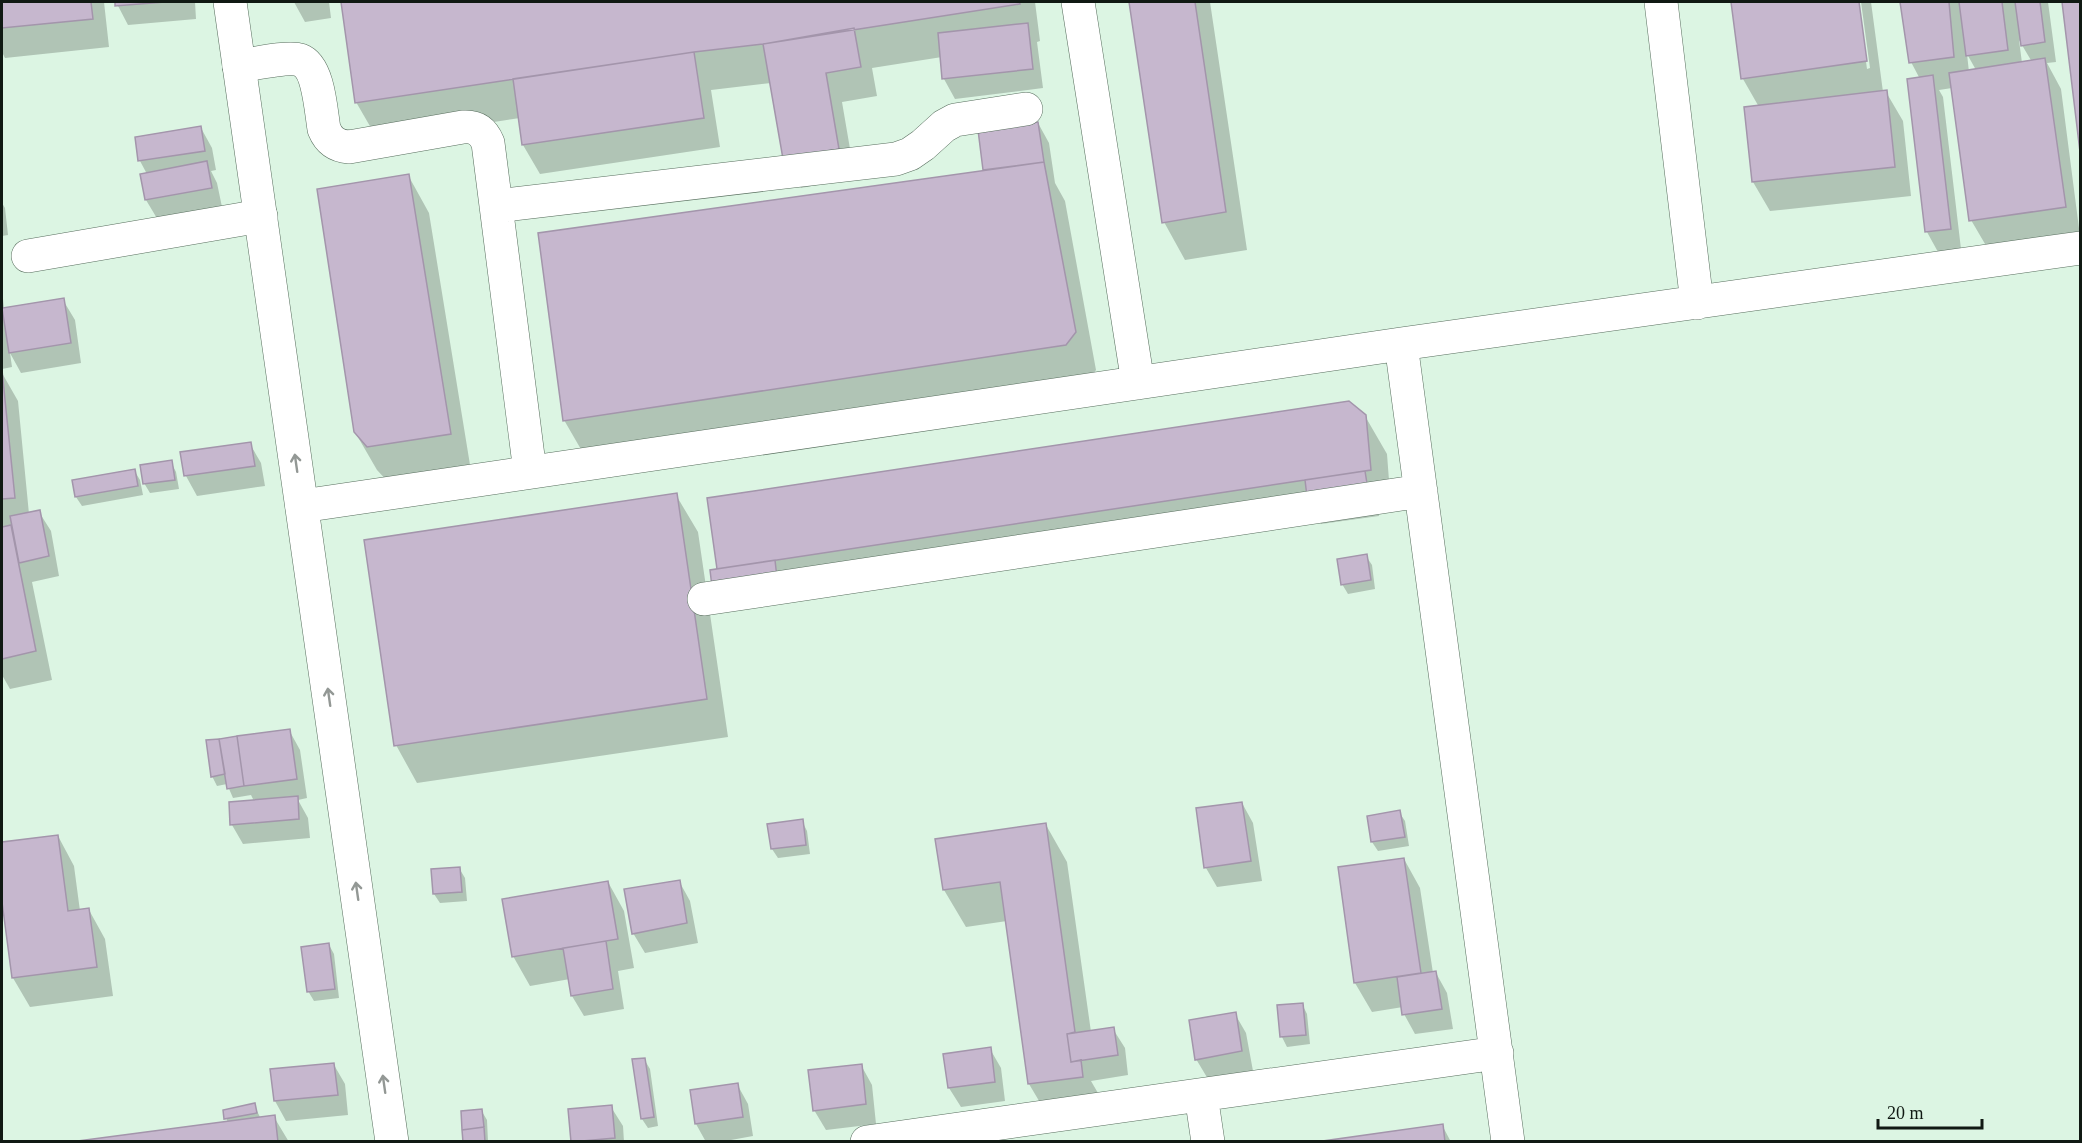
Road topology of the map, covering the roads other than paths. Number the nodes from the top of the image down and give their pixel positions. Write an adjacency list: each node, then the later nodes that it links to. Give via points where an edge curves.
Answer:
1 (230, 2): 4 (street)
2 (1078, 2): 12 (street)
3 (1661, 2): 10 (street)
4 (239, 66): 6 (street, via 292,59 307,64 315,76 327,137 341,146 463,127 479,129 488,143); 7 (street)
5 (1026, 109): 6 (street, via 955,120 910,154 896,159)
6 (496, 206): 13 (street)
7 (261, 216): 9 (street); 15 (street, one-way to 7)
8 (2080, 248): 10 (street)
9 (28, 256)
10 (1697, 303): 11 (street)
11 (1401, 344): 12 (street); 14 (street)
12 (1138, 383): 13 (street)
13 (530, 472): 15 (street)
14 (1421, 491): 16 (street); 17 (street)
15 (302, 506): 19 (street, one-way to 15)
16 (704, 599)
17 (1497, 1053): 18 (street); 22 (street)
18 (1201, 1095): 20 (street); 21 (street)
19 (392, 1142)
20 (867, 1142)
21 (1208, 1142)
22 (1509, 1142)

